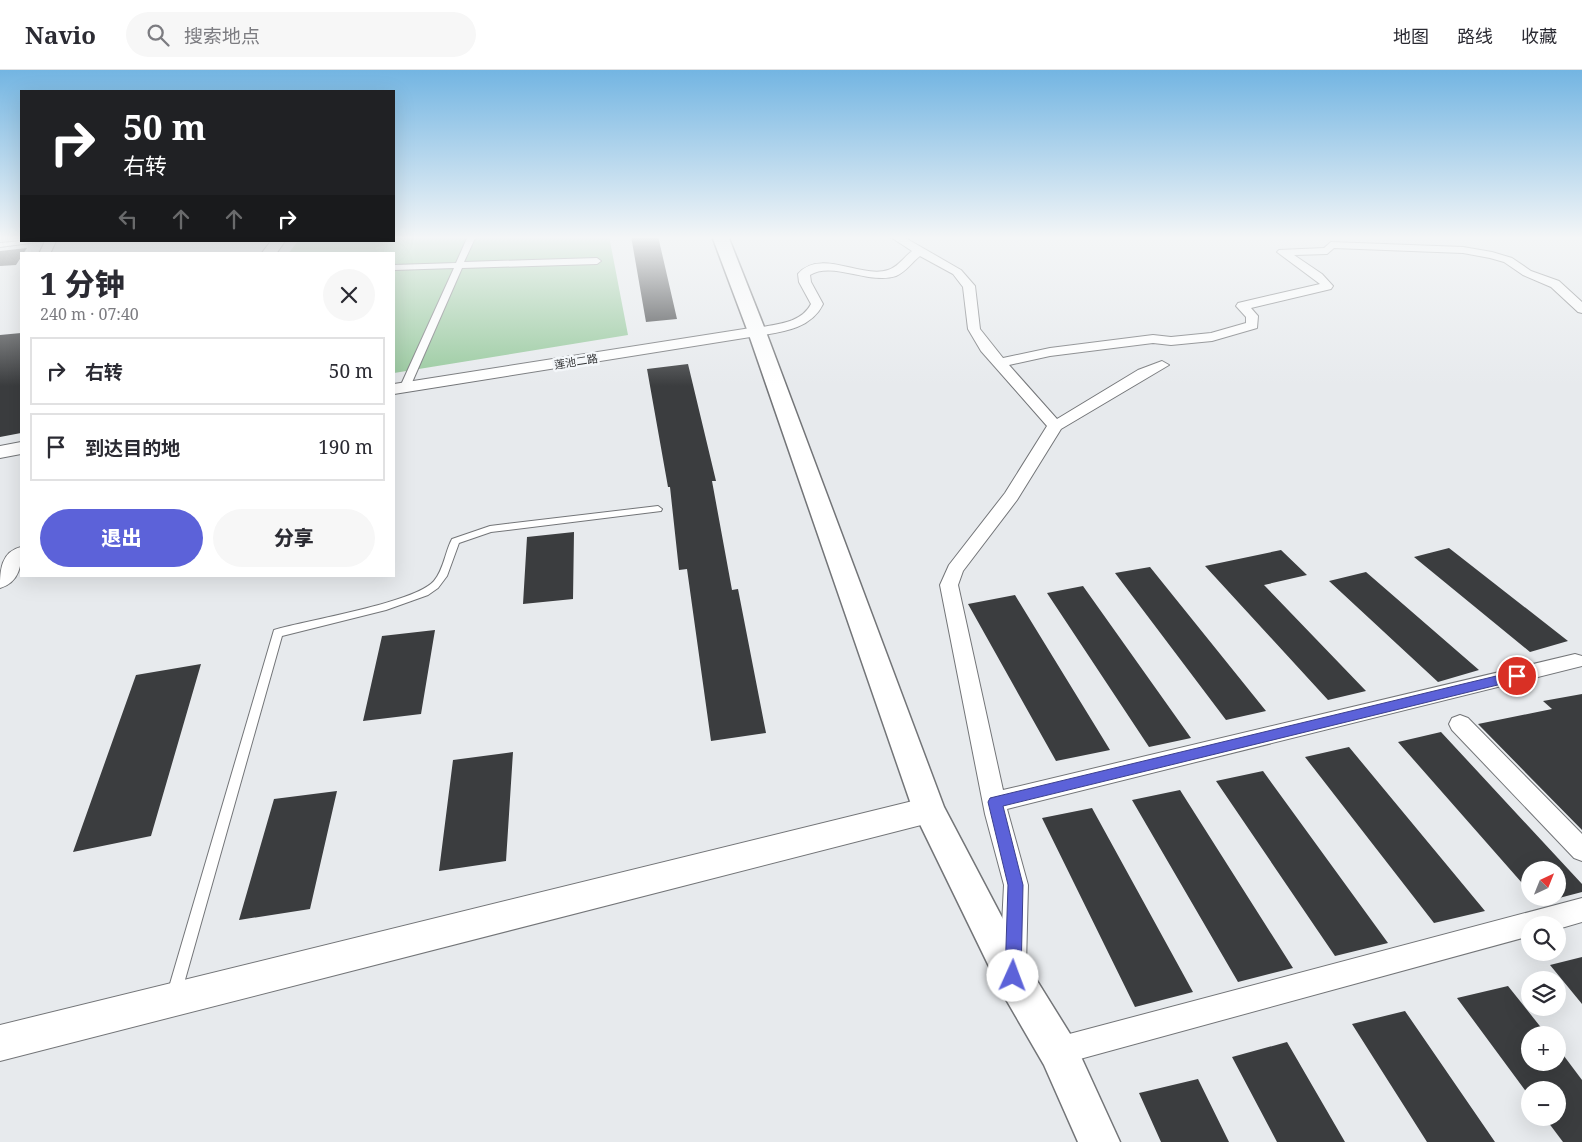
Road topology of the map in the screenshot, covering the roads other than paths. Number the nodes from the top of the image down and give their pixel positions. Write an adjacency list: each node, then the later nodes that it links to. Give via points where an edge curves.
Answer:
1 (450, 286): 11 (street)
2 (739, 286): 8 (main road)
3 (807, 286): 8 (street, via 816,304 815,309 796,324)
4 (969, 286): 9 (street, via 974,329)
5 (1327, 286): 9 (street, via 1242,306 1252,316 1252,324 1212,337 1171,341 1153,339 1059,351)
6 (1557, 286): 7 (street)
7 (1582, 309)
8 (757, 332): 11 (street, 莲池二路); 21 (main road)
9 (1000, 364): 12 (street)
10 (1162, 365): 12 (street)
11 (400, 388)
12 (1055, 426): 20 (street, via 1011,496 955,569 949,586)
13 (20, 448): 14 (street)
14 (0, 452)
15 (658, 509): 25 (lane, via 490,529 455,541 444,573 435,587 411,599 278,633)
16 (20, 555): 17 (street)
17 (0, 580)
18 (1575, 661): 20 (street)
19 (1460, 724): 22 (street)
20 (995, 802): 24 (street, via 1016,885)
21 (929, 810): 24 (main road); 25 (street)
22 (1582, 850)
23 (1582, 910): 27 (street)
24 (1013, 976): 27 (main road)
25 (173, 999): 26 (street)
26 (0, 1043)
27 (1058, 1051): 28 (main road)
28 (1099, 1142)

